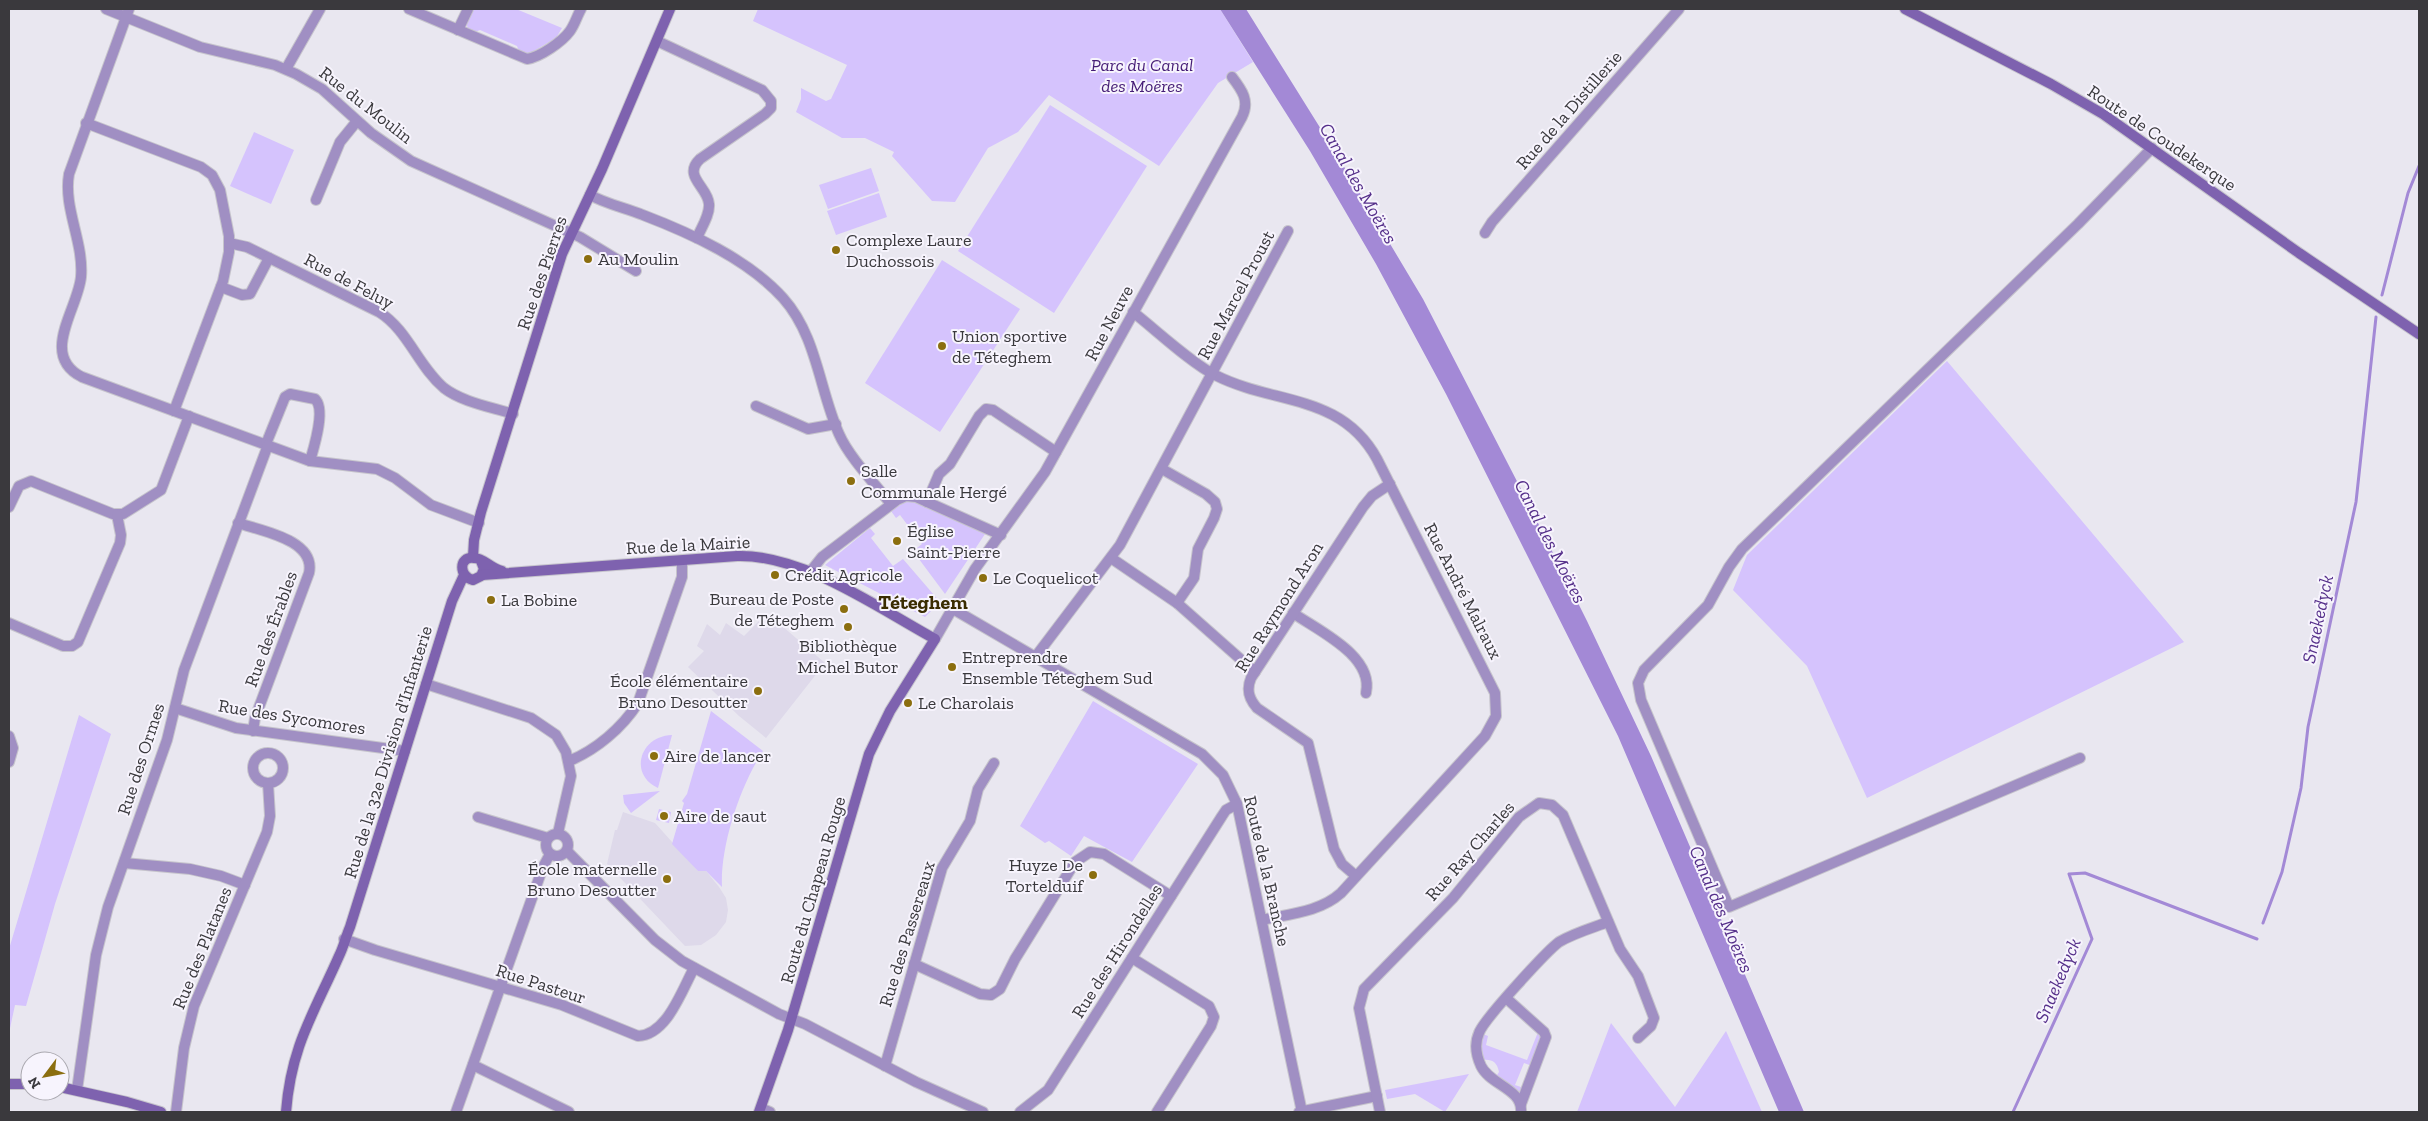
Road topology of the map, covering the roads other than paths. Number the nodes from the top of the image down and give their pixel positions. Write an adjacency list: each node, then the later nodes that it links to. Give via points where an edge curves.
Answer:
1 (106, 9): 9 (street, Rue du Moulin)
2 (320, 9): 12 (street)
3 (409, 9): 10 (street)
4 (468, 9): 10 (street)
5 (581, 9): 10 (street, via 567,34 530,59 523,59)
6 (1679, 9): 21 (street, Rue de la Distillerie, via 1492,222)
7 (1905, 9): 16 (main road, Route de Coudekerque, via 2077,99)
8 (666, 10): 11 (main road, Rue des Pierres)
9 (127, 12): 12 (street, Rue du Moulin, via 200,47); 15 (street)
10 (458, 30)
11 (657, 41): 17 (main road, Rue des Pierres); 22 (street, via 762,90 771,101 771,108 766,114 694,166 694,177 709,205)
12 (286, 69): 14 (street, Rue du Moulin, via 322,89)
13 (1232, 77): 27 (street, Rue Neuve, via 1245,99 1244,114)
14 (357, 121): 18 (street, via 340,142); 20 (street, Rue du Moulin, via 424,168)
15 (86, 124): 23 (street, via 208,172 220,190); 31 (street, via 68,182 81,272 78,294 61,339 63,355 78,375)
16 (2152, 148): 28 (main road, Route de Coudekerque); 67 (street, via 2072,231 1742,549 1708,605 1644,670 1638,683 1640,700 1729,907)
17 (590, 195): 20 (main road, Rue des Pierres); 22 (street)
18 (316, 200)
19 (1288, 231): 29 (street, Rue Marcel Proust)
20 (571, 233): 25 (street, Rue du Moulin); 32 (main road, Rue des Pierres)
21 (1486, 233)
22 (697, 238): 34 (street, via 758,276 790,307 810,342)
23 (229, 242): 24 (street, Rue de Feluy); 26 (street)
24 (269, 258): 26 (street, via 250,294 240,294); 32 (street, Rue de Feluy, via 386,317 449,391)
25 (636, 271)
26 (221, 286): 31 (street)
27 (1134, 312): 29 (street, Rue André Malraux); 36 (street, Rue Neuve)
28 (2419, 334)
29 (1213, 374): 38 (street, Rue Marcel Proust); 39 (street, Rue André Malraux, via 1321,409 1346,421 1369,443)
30 (756, 406): 34 (street, via 808,429)
31 (174, 411): 33 (street)
32 (513, 414): 45 (main road, Rue des Pierres)
33 (189, 416): 35 (street); 43 (street, via 160,491)
34 (836, 424): 41 (street, via 846,445)
35 (267, 445): 37 (street); 37 (street, Rue des Ormes, via 285,396 315,399 320,408); 44 (street, Rue des Ormes)
36 (1056, 452): 40 (street, via 993,410 986,409 950,464 939,474); 46 (street, Rue Neuve)
37 (310, 460): 45 (street, via 377,469 431,505)
38 (1162, 470): 47 (street, Rue Marcel Proust); 54 (street, via 1206,494 1215,502 1217,509 1198,549 1194,578)
39 (1390, 484): 56 (street, Rue Raymond Aron, via 1372,496 1363,507); 78 (street, Rue André Malraux, via 1491,683 1497,712 1485,736)
40 (927, 502): 41 (street, via 909,496); 46 (street)
41 (891, 504): 51 (street, via 819,559)
42 (9, 507): 43 (street, via 17,488 31,481)
43 (117, 515): 57 (street, via 120,543 78,642 64,646)
44 (238, 523): 63 (street, Rue des Ormes, via 182,675); 64 (street, Rue des Érables, via 297,545 306,551 310,562 309,573)
45 (479, 523): 48 (main road, Rue des Pierres)
46 (1001, 535): 55 (street, Rue Neuve, via 971,576)
47 (1111, 558): 54 (street); 59 (street, Rue Marcel Proust)
48 (477, 559): 50 (main road, Rue de la Mairie, via 497,570); 52 (main road, via 463,564); 53 (main road, via 484,569)
49 (682, 561): 50 (main road, Rue de la Mairie); 51 (main road, Rue de la Mairie, via 758,556); 68 (street, via 682,577 638,703 597,746)
50 (523, 572): 53 (main road, Rue de la Mairie)
51 (810, 572): 58 (main road, Rue de la Mairie)
52 (464, 575): 53 (main road, via 473,580); 61 (main road, Rue de la 32e Division d'Infanterie, via 455,593)
53 (482, 575)
54 (1177, 603): 60 (street)
55 (953, 609): 58 (street, Rue Neuve); 59 (street, Route de la Branche)
56 (1293, 613): 60 (street, Rue Raymond Aron); 62 (street, via 1355,657 1366,674)
57 (9, 623)
58 (935, 639): 89 (main road, Route du Chapeau Rouge, via 890,711 869,754)
59 (1036, 656): 72 (street, Route de la Branche, via 1206,756 1226,779)
60 (1255, 672): 78 (street, Rue Raymond Aron, via 1248,685 1250,699 1259,710 1308,743 1334,849 1342,864)
61 (426, 684): 66 (main road, Rue de la 32e Division d'Infanterie); 68 (street, via 540,722 559,739)
62 (1366, 693)
63 (175, 708): 64 (street, Rue des Sycomores, via 221,725); 77 (street, Rue des Ormes, via 164,750)
64 (253, 731): 66 (street, Rue des Sycomores)
65 (9, 736): 69 (street, via 13,745)
66 (405, 751): 83 (main road, Rue de la 32e Division d'Infanterie)
67 (2080, 758)
68 (569, 761): 74 (street, via 571,780)
69 (9, 762)
70 (994, 762): 85 (street, Rue des Passereaux, via 978,789 970,821 942,868)
71 (268, 783): 79 (street, Rue des Platanes, via 269,826)
72 (1237, 804): 80 (street, Rue des Hirondelles, via 1224,813); 81 (street, Route de la Branche)
73 (478, 817): 74 (street)
74 (553, 835): 75 (street, via 568,840); 76 (street, via 546,846)
75 (566, 851): 76 (street, via 559,856); 86 (street, via 655,940)
76 (550, 854): 87 (street)
77 (124, 863): 79 (street, Rue des Platanes, via 190,869); 94 (street, Rue des Ormes, via 98,947)
78 (1356, 876): 81 (street, Rue André Malraux, via 1338,896 1323,905)
79 (245, 885): 99 (street, Rue des Platanes, via 194,1006 184,1048)
80 (1171, 896): 84 (street, Rue des Hirondelles); 85 (street, via 1104,854 1090,852 1075,862 996,993 980,994)
81 (1262, 920): 107 (street, Route de la Branche)
82 (1608, 922): 88 (street, via 1556,944); 90 (street, Rue Ray Charles, via 1620,949 1638,976 1653,1012 1652,1023); 95 (street, Rue Ray Charles, via 1564,815 1549,803 1532,806 1499,840 1453,898 1364,989 1359,1008)
83 (344, 939): 87 (street, Rue Pasteur); 100 (main road, Rue de la 32e Division d'Infanterie, via 294,1038); 101 (main road, Rue de la 32e Division d'Infanterie, via 298,1044)
84 (1132, 958): 105 (street, Rue des Hirondelles, via 1048,1090); 106 (street, via 1207,1004 1214,1016 1211,1026)
85 (914, 964): 92 (street, Rue des Passereaux)
86 (694, 968): 87 (street, Rue Pasteur, via 662,1026 644,1035 630,1034 562,1005); 89 (street)
87 (501, 987): 91 (street)
88 (1506, 998): 96 (street, via 1546,1037); 96 (street, via 1483,1024 1476,1052 1488,1076 1514,1094)
89 (792, 1019): 92 (street); 97 (main road, Route du Chapeau Rouge)
90 (1638, 1038)
91 (474, 1065): 102 (street); 103 (street)
92 (885, 1066): 104 (street)
93 (70, 1089): 94 (main road)
94 (77, 1090): 98 (main road)
95 (1376, 1096): 107 (street); 108 (street, Rue Ray Charles)
96 (1521, 1108)
97 (764, 1111)
98 (161, 1112)
99 (176, 1112)
100 (280, 1112)
101 (286, 1112)
102 (456, 1112)
103 (569, 1112)
104 (982, 1112)
105 (1020, 1112)
106 (1157, 1112)
107 (1301, 1112)
108 (1380, 1112)

